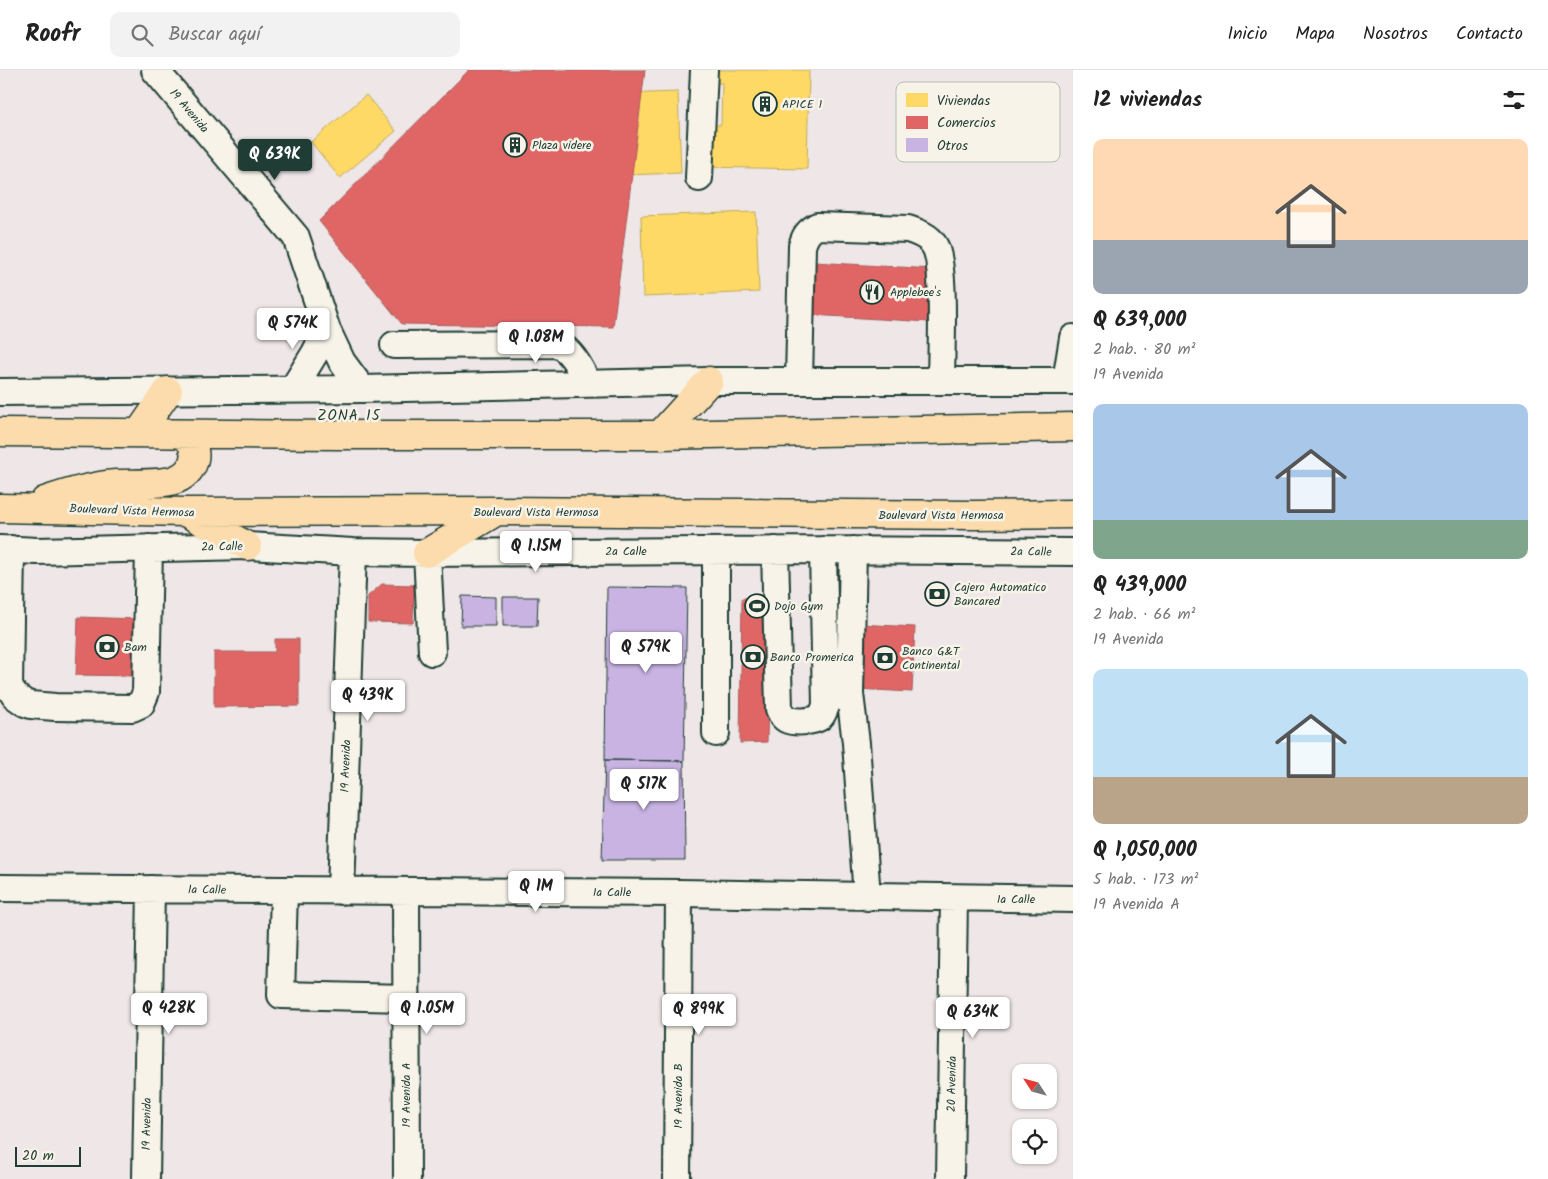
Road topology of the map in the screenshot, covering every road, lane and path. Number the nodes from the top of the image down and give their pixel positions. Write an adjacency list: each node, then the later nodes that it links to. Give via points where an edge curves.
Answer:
1 (155, 70): 4 (street, 19 Avenida, via 296,237)
2 (704, 70): 3 (street)
3 (699, 178)
4 (326, 330): 12 (street, 19 Avenida, via 342,362); 14 (street)
5 (1073, 338): 10 (street)
6 (394, 345): 11 (street, via 558,344 571,355)
7 (709, 381): 8 (street); 11 (street); 20 (main road)
8 (799, 381): 9 (street); 9 (street, via 802,246 805,236 817,226 908,228 934,244 941,278)
9 (941, 381): 10 (street)
10 (1070, 381)
11 (588, 383): 12 (street)
12 (362, 389): 14 (street)
13 (168, 390): 14 (street); 15 (street); 18 (main road)
14 (293, 390)
15 (0, 392)
16 (1073, 427): 20 (main road)
17 (0, 432): 18 (main road)
18 (139, 434): 19 (main road)
19 (183, 434): 20 (main road); 23 (main road, via 194,447 195,458 189,470 178,478 74,491)
20 (660, 435)
21 (1073, 496): 27 (main road, via 1026,498)
22 (0, 508): 23 (main road, Boulevard Vista Hermosa)
23 (28, 508): 25 (main road, Boulevard Vista Hermosa)
24 (497, 511): 25 (main road, Boulevard Vista Hermosa); 27 (main road, Boulevard Vista Hermosa); 36 (main road)
25 (186, 512): 28 (main road)
26 (1073, 514): 27 (main road, Boulevard Vista Hermosa)
27 (973, 515)
28 (247, 546): 29 (street, 2a Calle); 35 (street, 2a Calle)
29 (149, 548): 30 (street, 2a Calle); 30 (street, via 146,692 141,704 132,708 47,707 25,703 15,696 9,687)
30 (5, 549)
31 (775, 550): 32 (street, 2a Calle); 32 (street, via 779,710 782,716 795,721 819,718 826,706); 34 (street, 2a Calle)
32 (823, 550): 33 (street, 2a Calle)
33 (853, 550): 37 (street, 2a Calle); 46 (street, via 850,694)
34 (716, 551): 36 (street, 2a Calle); 39 (street)
35 (353, 552): 36 (street, 2a Calle); 43 (street, 19 Avenida)
36 (427, 552): 38 (street)
37 (1073, 552)
38 (432, 652)
39 (716, 733)
40 (0, 888): 41 (street, 1a Calle)
41 (151, 889): 42 (street, 1a Calle); 50 (street, 19 Avenida)
42 (284, 891): 43 (street, 1a Calle); 49 (street, via 281,995)
43 (341, 891): 44 (street, 1a Calle)
44 (406, 892): 45 (street, 1a Calle); 49 (street, 19 Avenida A)
45 (679, 893): 46 (street, 1a Calle); 52 (street, 19 Avenida B)
46 (867, 897): 47 (street, 1a Calle)
47 (954, 898): 48 (street, 1a Calle); 53 (street, 20 Avenida)
48 (1073, 899)
49 (406, 998): 51 (street, 19 Avenida A)
50 (146, 1179)
51 (407, 1179)
52 (677, 1179)
53 (950, 1179)

